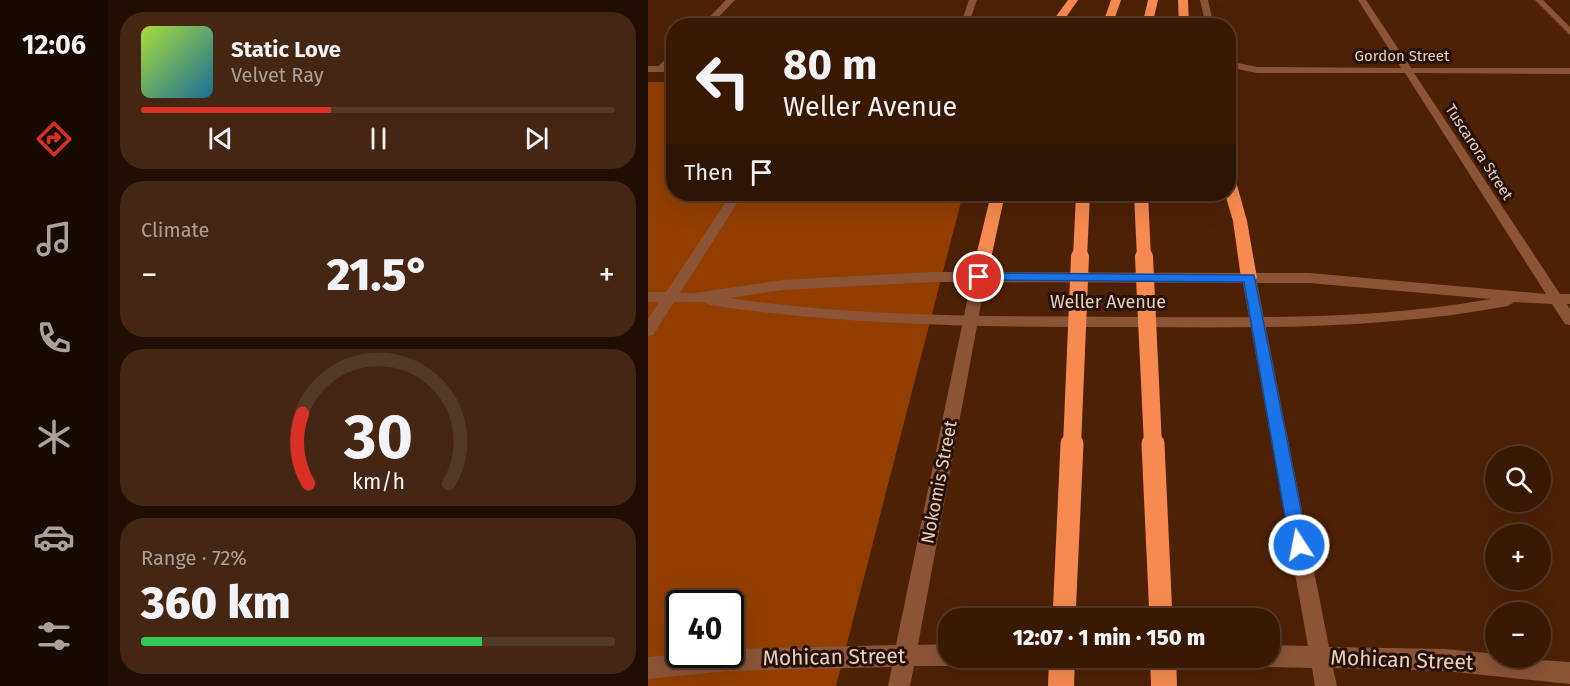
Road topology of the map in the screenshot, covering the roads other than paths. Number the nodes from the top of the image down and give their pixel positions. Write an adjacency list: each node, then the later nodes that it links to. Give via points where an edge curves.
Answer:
1 (731, 0): 10 (street)
2 (973, 0): 11 (street)
3 (1073, 0): 12 (highway)
4 (1116, 0): 13 (highway)
5 (1153, 0): 14 (highway)
6 (1183, 0): 15 (highway)
7 (1204, 0): 16 (street)
8 (1362, 0): 23 (street, Tuscarora Street)
9 (1539, 0): 17 (street)
10 (713, 18)
11 (967, 18)
12 (1060, 18)
13 (1110, 18)
14 (1149, 18)
15 (1184, 18)
16 (1208, 18)
17 (1570, 32)
18 (666, 63): 21 (street)
19 (1236, 66): 23 (street, Gordon Street, via 1257,70)
20 (648, 69): 21 (street)
21 (660, 69): 22 (street)
22 (666, 69)
23 (1409, 71): 24 (street, Gordon Street); 36 (street, Tuscarora Street)
24 (1570, 71)
25 (732, 201): 33 (street)
26 (996, 201): 30 (highway)
27 (1083, 201): 41 (highway, bridge)
28 (1141, 201): 42 (highway, bridge)
29 (1234, 201): 31 (highway)
30 (979, 277): 31 (street, Weller Avenue); 34 (street, Weller Avenue, via 783,285); 38 (street, Nokomis Street)
31 (1249, 278): 35 (street, Weller Avenue, via 1320,279); 39 (street)
32 (648, 297): 33 (street, Weller Avenue)
33 (669, 297): 34 (street, Weller Avenue); 40 (street)
34 (695, 298): 38 (street, Weller Avenue, via 770,311)
35 (1521, 298): 36 (street, Weller Avenue); 39 (street, Weller Avenue, via 1458,312)
36 (1563, 298): 37 (street, Tuscarora Street)
37 (1570, 320)
38 (970, 321): 39 (street, Weller Avenue); 43 (street, Nokomis Street)
39 (1257, 322): 46 (street)
40 (648, 331)
41 (1064, 608)
42 (1161, 608)
43 (905, 655): 44 (street, Mohican Street); 47 (street, Mohican Street, via 727,660); 51 (street, Nokomis Street)
44 (938, 655)
45 (1280, 656): 46 (street, Mohican Street)
46 (1320, 657): 50 (street, Mohican Street, via 1445,660); 54 (street)
47 (648, 668)
48 (1062, 668): 52 (highway)
49 (1163, 668): 53 (highway)
50 (1570, 673)
51 (899, 686)
52 (1061, 686)
53 (1164, 686)
54 (1326, 686)

